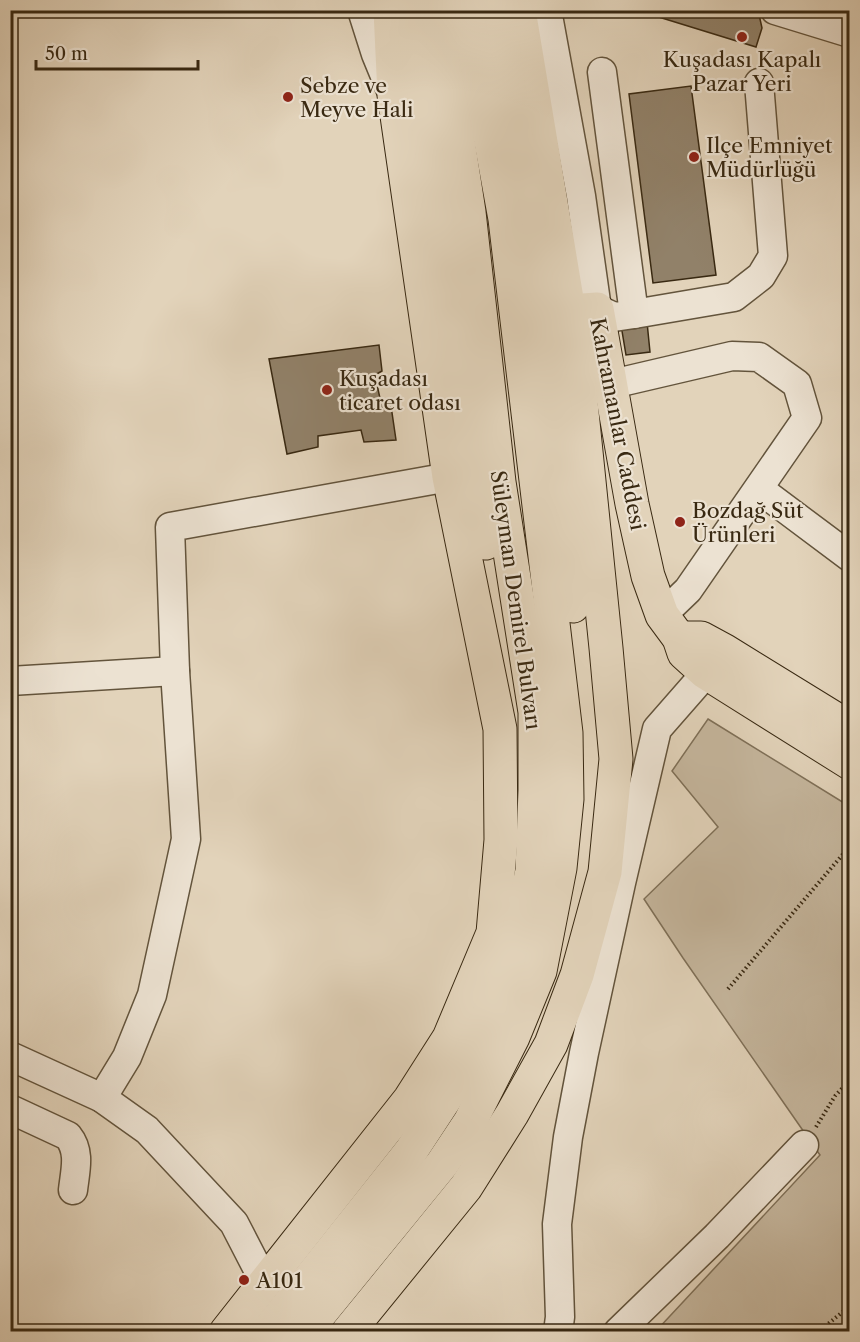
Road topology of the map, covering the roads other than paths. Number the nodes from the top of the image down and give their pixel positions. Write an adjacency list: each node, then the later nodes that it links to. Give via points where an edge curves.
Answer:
1 (362, 10): 13 (street)
2 (390, 10): 13 (main road)
3 (409, 10): 26 (main road, via 444,240 472,470 520,715)
4 (438, 10): 26 (main road, Süleyman Demirel Bulvarı, via 469,212 499,482 536,712)
5 (467, 10): 27 (main road, Süleyman Demirel Bulvarı, via 505,219 566,733 567,799 560,868)
6 (498, 10): 27 (main road, via 557,424 581,712 582,796 570,877)
7 (519, 10): 14 (main road)
8 (547, 10): 14 (street, Kahramanlar Caddesi, via 581,196)
9 (775, 10): 10 (street)
10 (849, 33)
11 (602, 72): 15 (street)
12 (759, 83): 15 (street, via 773,256 761,276 734,297)
13 (394, 95): 17 (main road)
14 (583, 310): 15 (street, via 614,317); 16 (main road, Kahramanlar Caddesi); 37 (main road, via 579,383 616,759 605,872 577,975 551,1044 512,1114 466,1187)
15 (634, 314)
16 (610, 383): 18 (street, via 732,356 759,357 796,384 807,418); 20 (main road, Kahramanlar Caddesi, via 646,565)
17 (449, 477): 22 (street, via 170,527); 33 (main road, via 500,729 501,840 493,933 449,1038 416,1091)
18 (759, 489): 19 (street); 20 (street, via 688,590)
19 (849, 557)
20 (670, 626): 21 (main road, Kahramanlar Caddesi, via 684,653)
21 (712, 665): 24 (main road); 25 (main road); 38 (street, via 657,729 623,872 568,1137 557,1224)
22 (175, 671): 23 (street); 29 (street, via 186,839 152,995 127,1057)
23 (10, 681)
24 (849, 728)
25 (849, 763)
26 (532, 872): 35 (main road, Süleyman Demirel Bulvarı, via 513,957 451,1090 411,1151)
27 (540, 971): 36 (main road, Süleyman Demirel Bulvarı, via 513,1037 470,1122 442,1164)
28 (10, 1056): 29 (street)
29 (102, 1098): 33 (street, via 147,1130 234,1223)
30 (10, 1108): 32 (street, via 72,1141 77,1158)
31 (804, 1145): 39 (street)
32 (73, 1190)
33 (265, 1283): 34 (main road)
34 (226, 1332)
35 (267, 1332)
36 (305, 1332)
37 (348, 1332)
38 (558, 1332)
39 (618, 1332)

